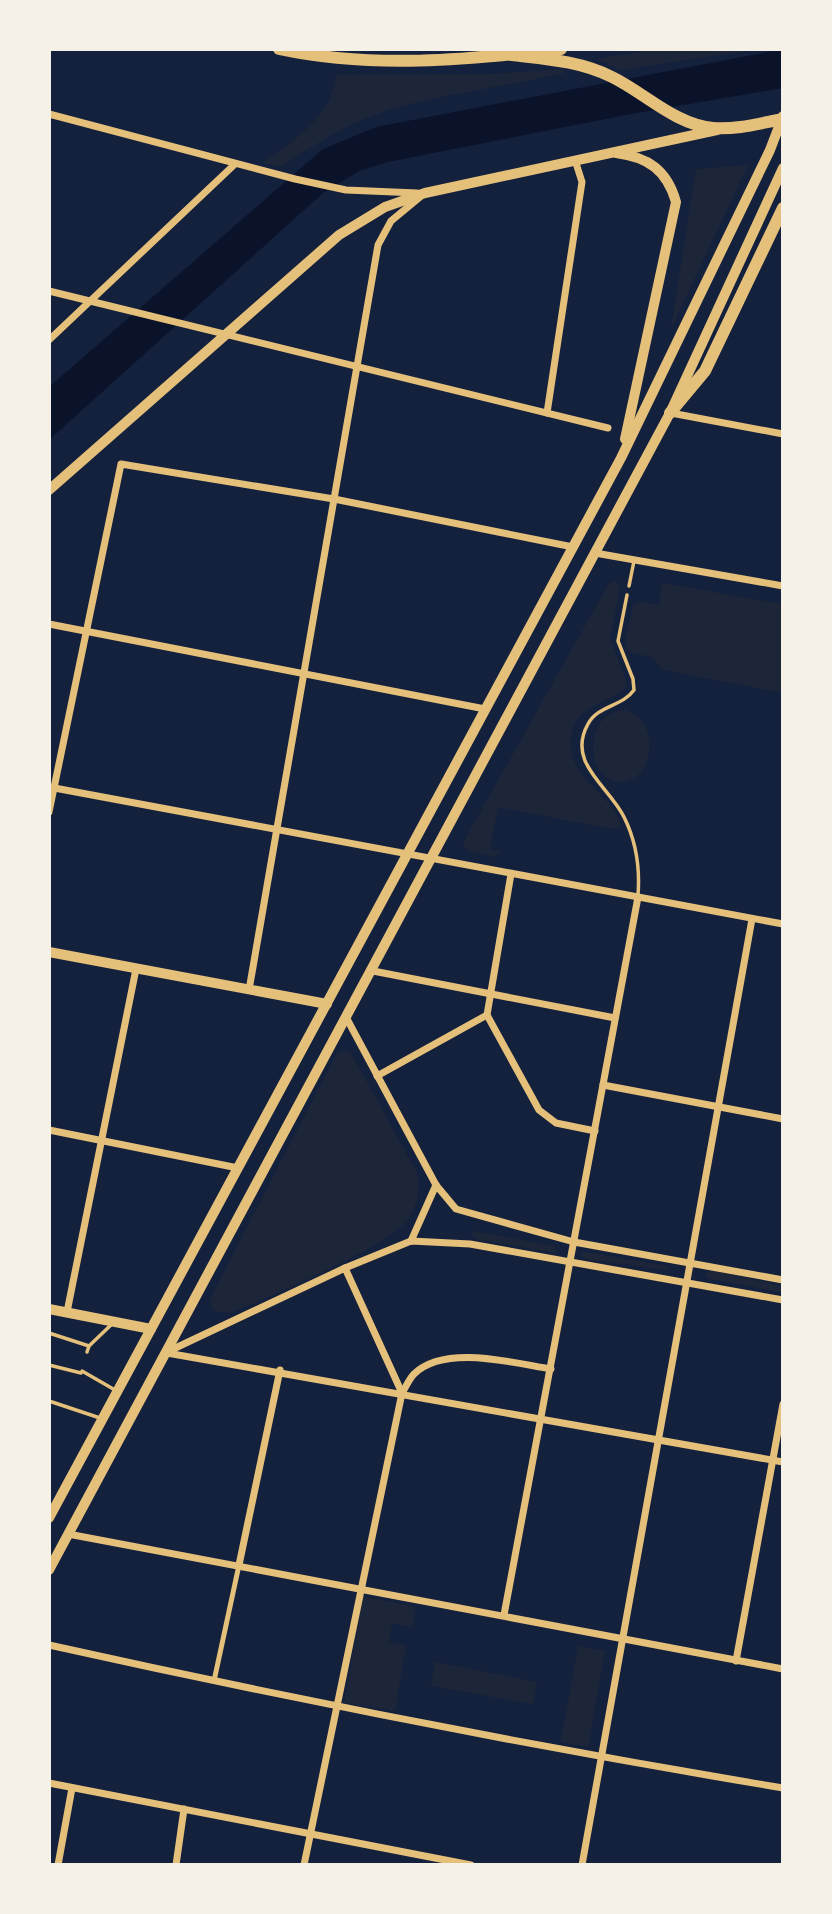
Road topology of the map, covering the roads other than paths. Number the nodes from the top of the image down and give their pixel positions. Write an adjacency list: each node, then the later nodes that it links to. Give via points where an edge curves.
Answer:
1 (279, 49): 3 (highway, via 388,61)
2 (561, 49): 3 (highway)
3 (512, 55): 6 (highway, via 570,62 610,76 677,117)
4 (49, 114): 9 (street)
5 (783, 117): 6 (highway); 22 (main road)
6 (727, 128): 7 (main road)
7 (606, 152): 8 (main road); 22 (main road, via 651,162 666,179 676,202)
8 (575, 160): 11 (main road); 19 (street, via 582,182)
9 (235, 164): 11 (street, via 346,190); 14 (street)
10 (783, 168): 18 (main road)
11 (425, 193): 15 (main road, via 385,207 351,227); 17 (street, via 391,221 380,237)
12 (783, 208): 18 (highway, via 705,371)
13 (49, 291): 14 (street)
14 (93, 301): 15 (street); 16 (street)
15 (226, 334): 17 (street); 23 (main road)
16 (49, 340)
17 (357, 366): 19 (street); 24 (street)
18 (670, 412): 21 (street); 26 (main road)
19 (547, 413): 20 (street)
20 (608, 428)
21 (783, 434)
22 (621, 458): 25 (main road)
23 (49, 490)
24 (334, 499): 25 (street); 32 (street, via 121,464); 33 (street)
25 (573, 547): 34 (main road)
26 (595, 553): 27 (street); 39 (main road)
27 (634, 560): 28 (lane); 29 (street)
28 (629, 586)
29 (783, 586)
30 (627, 595): 41 (lane, via 618,641 634,690 589,722 581,751 591,774 628,825 636,852)
31 (49, 624): 32 (street)
32 (86, 631): 33 (street); 35 (street)
33 (305, 674): 34 (street); 37 (street)
34 (485, 709): 38 (main road)
35 (51, 787): 36 (street); 37 (street)
36 (49, 812)
37 (278, 832): 38 (street); 47 (street)
38 (408, 855): 39 (street); 49 (main road)
39 (432, 859): 40 (street); 46 (main road)
40 (511, 874): 41 (street); 48 (street)
41 (638, 897): 42 (street); 51 (street)
42 (752, 919): 43 (street); 55 (street)
43 (783, 924)
44 (49, 953): 45 (street)
45 (136, 969): 47 (street); 59 (street)
46 (373, 971): 48 (street); 52 (main road)
47 (249, 990): 49 (street)
48 (491, 994): 50 (street); 51 (street)
49 (327, 1004): 60 (main road)
50 (487, 1015): 53 (street); 58 (street, via 539,1110 556,1123)
51 (615, 1018): 54 (street)
52 (346, 1019): 53 (street); 77 (main road)
53 (377, 1076): 61 (street)
54 (603, 1085): 55 (street); 58 (street)
55 (718, 1108): 56 (street); 64 (street)
56 (783, 1119)
57 (49, 1130): 59 (street)
58 (595, 1130): 63 (street)
59 (102, 1139): 60 (street); 71 (street)
60 (238, 1168): 73 (main road)
61 (436, 1185): 62 (street); 63 (street, via 457,1209 470,1215)
62 (411, 1241): 65 (street, via 470,1244); 66 (street)
63 (574, 1242): 64 (street); 65 (street)
64 (690, 1262): 67 (street); 68 (street)
65 (570, 1263): 67 (street); 79 (street)
66 (345, 1268): 77 (street); 82 (street)
67 (687, 1280): 69 (street); 87 (street)
68 (783, 1280)
69 (783, 1300)
70 (49, 1309): 71 (street)
71 (67, 1312): 72 (street)
72 (114, 1322): 73 (street); 75 (lane)
73 (151, 1329): 81 (main road)
74 (49, 1333): 75 (lane)
75 (89, 1346): 76 (lane)
76 (87, 1352)
77 (166, 1352): 80 (street); 91 (main road)
78 (49, 1365): 81 (lane, via 81,1372)
79 (551, 1369): 82 (street, via 464,1356 414,1374); 85 (street)
80 (280, 1370): 82 (street); 92 (street)
81 (117, 1391): 86 (main road)
82 (402, 1393): 85 (street); 94 (street)
83 (49, 1401): 86 (lane)
84 (783, 1404): 88 (street)
85 (542, 1418): 87 (street); 95 (street)
86 (102, 1419): 90 (main road)
87 (659, 1439): 88 (street); 96 (street)
88 (772, 1460): 89 (street); 98 (street)
89 (783, 1462)
90 (49, 1518)
91 (68, 1534): 92 (street); 93 (main road)
92 (239, 1564): 94 (street); 100 (street)
93 (49, 1570)
94 (359, 1589): 95 (street); 101 (street)
95 (504, 1615): 96 (street)
96 (622, 1638): 98 (street); 102 (street)
97 (49, 1645): 100 (street)
98 (736, 1661): 99 (street)
99 (783, 1669)
100 (214, 1682): 101 (street)
101 (335, 1705): 102 (street); 107 (street)
102 (600, 1758): 105 (street); 112 (street)
103 (49, 1783): 104 (street)
104 (72, 1788): 106 (street); 108 (street)
105 (783, 1788)
106 (184, 1810): 107 (street); 109 (street)
107 (310, 1834): 110 (street); 111 (street)
108 (58, 1865)
109 (176, 1865)
110 (304, 1865)
111 (471, 1865)
112 (582, 1865)

